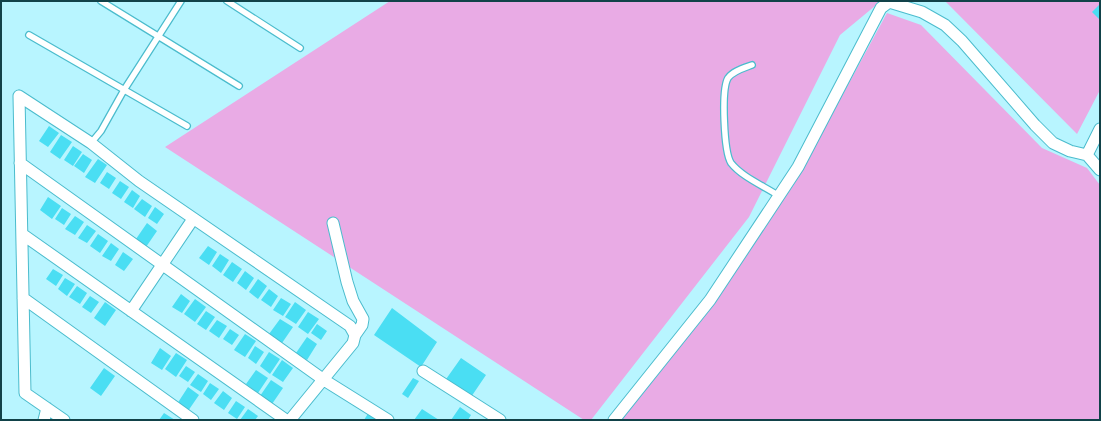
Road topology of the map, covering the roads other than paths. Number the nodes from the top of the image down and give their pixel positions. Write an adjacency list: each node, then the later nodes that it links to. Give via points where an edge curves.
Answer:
1 (101, 1): 6 (lane)
2 (181, 1): 6 (lane)
3 (226, 1): 7 (lane)
4 (888, 1): 14 (street, via 922,12 945,25 1053,143); 17 (street, via 881,8 798,167)
5 (29, 35): 10 (lane)
6 (158, 36): 9 (lane); 10 (lane)
7 (300, 48)
8 (752, 65): 17 (lane, via 728,78 725,89 726,151 737,169)
9 (239, 86)
10 (124, 90): 11 (lane); 13 (lane, via 101,131)
11 (187, 126)
12 (1100, 129): 14 (street)
13 (91, 143): 15 (street, via 19,96); 18 (street)
14 (1087, 155): 16 (street)
15 (20, 163): 20 (street); 21 (street)
16 (1100, 170)
17 (779, 196): 35 (street, via 710,300)
18 (193, 219): 21 (street); 24 (street, via 350,326)
19 (333, 223): 24 (street, via 347,282 363,319)
20 (22, 234): 22 (street); 23 (street)
21 (163, 265): 23 (street); 26 (street)
22 (23, 298): 27 (street, via 25,393); 30 (street)
23 (132, 311): 31 (street)
24 (355, 335): 26 (street, via 353,343)
25 (423, 371): 34 (street)
26 (324, 380): 32 (street); 33 (street)
27 (47, 408): 28 (street); 29 (street)
28 (44, 420)
29 (64, 420)
30 (193, 420)
31 (286, 420)
32 (290, 420)
33 (388, 420)
34 (500, 420)
35 (614, 420)

